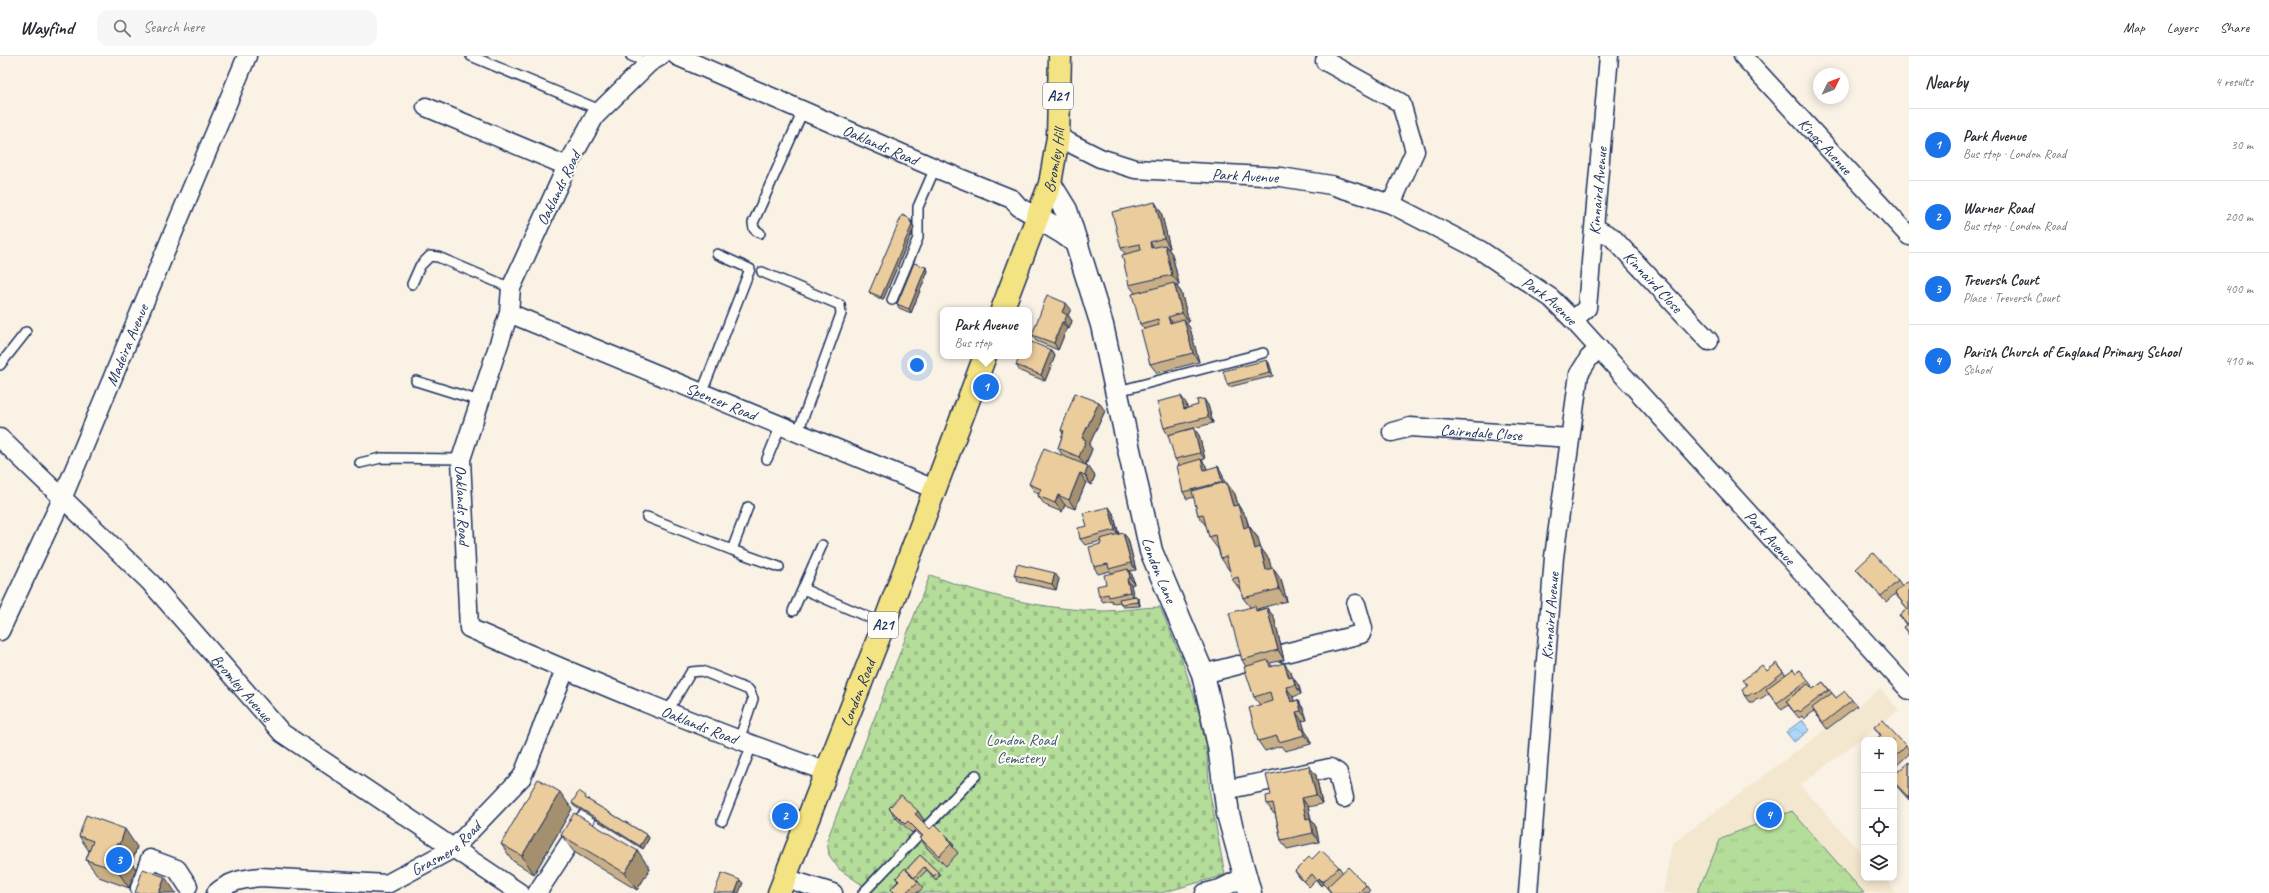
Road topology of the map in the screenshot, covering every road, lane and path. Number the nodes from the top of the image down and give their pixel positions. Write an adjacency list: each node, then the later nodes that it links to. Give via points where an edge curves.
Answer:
1 (247, 56): 50 (street, Madeira Avenue)
2 (471, 56): 11 (lane)
3 (631, 56): 8 (lane)
4 (677, 56): 12 (street, Oaklands Road)
5 (1060, 56): 13 (main road, Bromley Hill / A21)
6 (1609, 56): 19 (street, Kinnaird Avenue)
7 (1743, 56): 21 (street, Kings Avenue)
8 (655, 60): 11 (street, Oaklands Road)
9 (1325, 60): 17 (street, via 1401,103 1415,151)
10 (426, 106): 14 (street)
11 (600, 110): 14 (street, Oaklands Road)
12 (803, 111): 15 (street, Oaklands Road); 20 (lane, via 754,223 754,229)
13 (1058, 137): 16 (main road, Bromley Hill / A21); 17 (street, Park Avenue, via 1100,158 1135,169 1281,177 1331,186)
14 (566, 166): 26 (street, Oaklands Road)
15 (938, 169): 18 (street, Oaklands Road, via 1012,198); 27 (lane, via 918,207 918,238)
16 (1050, 184): 18 (main road, Bromley Hill / A21); 22 (street, London Lane, via 1066,210)
17 (1391, 204): 30 (street, Park Avenue, via 1480,250 1551,298)
18 (1033, 227): 22 (street, via 1062,232); 28 (main road, A21)
19 (1595, 228): 30 (street, Kinnaird Avenue, via 1587,308); 32 (street, Kinnaird Close, via 1612,237)
20 (760, 233)
21 (1909, 236)
22 (1077, 243): 38 (street, London Lane, via 1102,325)
23 (717, 254): 39 (lane, via 750,269)
24 (762, 272): 42 (lane, via 840,305 841,314)
25 (412, 284): 26 (lane, via 420,266 430,256 438,257)
26 (511, 288): 29 (street, Oaklands Road)
27 (892, 300)
28 (1003, 307)
29 (509, 313): 39 (street, Spencer Road); 40 (street, Oaklands Road)
30 (1573, 320): 33 (street, Park Avenue)
31 (26, 332): 36 (lane)
32 (1709, 341)
33 (1599, 348): 45 (street, Kinnaird Avenue, via 1588,358 1579,374); 65 (street, Park Avenue)
34 (1263, 353): 38 (lane)
35 (984, 359): 49 (main road, London Road / A21)
36 (0, 365)
37 (416, 381): 40 (lane)
38 (1118, 391): 64 (street, London Lane, via 1151,551)
39 (702, 392): 41 (street, Spencer Road)
40 (480, 401): 46 (street, Oaklands Road)
41 (781, 426): 42 (street, Spencer Road); 47 (lane)
42 (798, 432): 49 (street, Spencer Road)
43 (1392, 432): 45 (street, Cairndale Close, via 1410,427)
44 (0, 438): 50 (street, Bromley Avenue)
45 (1570, 438): 85 (street, Kinnaird Avenue, via 1554,557)
46 (461, 459): 48 (lane, via 382,458); 63 (street, Oaklands Road, via 469,628)
47 (767, 459)
48 (360, 463)
49 (934, 489): 59 (main road, London Road / A21)
50 (62, 499): 60 (street, Madeira Avenue); 74 (street, Bromley Avenue, via 150,582 282,733)
51 (748, 507): 54 (lane)
52 (647, 516): 54 (lane)
53 (822, 545): 56 (lane)
54 (732, 550): 55 (lane)
55 (779, 567)
56 (803, 589): 58 (lane); 59 (lane)
57 (1356, 604): 61 (street, via 1363,628 1361,634)
58 (794, 611)
59 (884, 624): 68 (main road, London Road / A21)
60 (0, 631)
61 (1285, 653)
62 (1238, 665): 64 (street)
63 (565, 670): 66 (street, Oaklands Road); 74 (street, Grasmere Road, via 522,777)
64 (1203, 674): 70 (street, London Lane, via 1219,746)
65 (1909, 690)
66 (668, 711): 67 (street, Oaklands Road); 67 (lane, via 691,672 702,671 750,690 753,699)
67 (745, 743): 68 (street, Oaklands Road); 73 (lane)
68 (825, 771): 75 (main road, London Road / A21)
69 (976, 775): 83 (lane)
70 (1225, 790): 71 (street, via 1330,768 1338,773); 76 (street, London Lane, via 1228,814)
71 (1344, 798)
72 (585, 819): 81 (street)
73 (722, 821)
74 (454, 848): 79 (street, Grasmere Road, via 387,884 260,877 241,879 224,886); 80 (street, Bromley Avenue)
75 (782, 885): 82 (street)
76 (1247, 885): 84 (street)
77 (140, 888): 78 (street, via 150,859 177,869)
78 (190, 891)
79 (216, 893)
80 (520, 893)
81 (538, 893)
82 (833, 893)
83 (863, 893)
84 (1205, 893)
85 (1528, 893)

